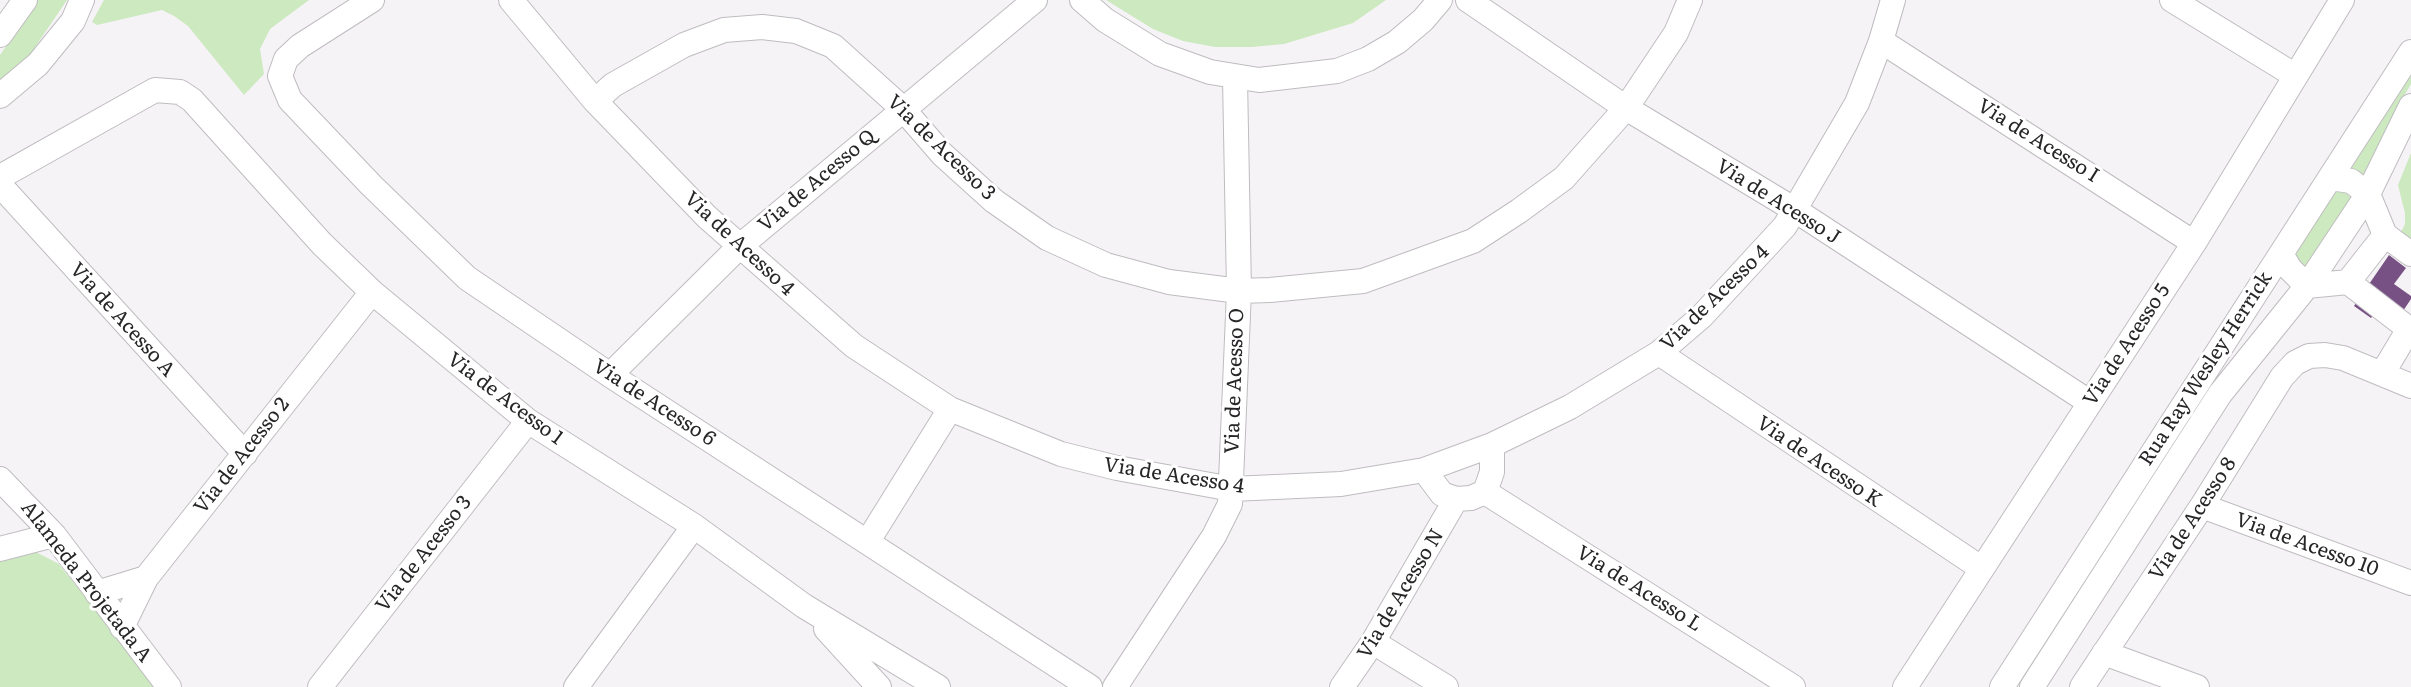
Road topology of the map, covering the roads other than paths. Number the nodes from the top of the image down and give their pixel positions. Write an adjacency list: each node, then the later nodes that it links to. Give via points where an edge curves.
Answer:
1 (25, 0): 13 (street)
2 (82, 0): 18 (street, via 73,21 38,64)
3 (372, 0): 40 (street, Via de Acesso 6, via 286,59 280,76 290,100 467,278)
4 (511, 0): 19 (street, Via de Acesso 4)
5 (1035, 0): 22 (street, Via de Acesso Q)
6 (1082, 0): 17 (street, via 1105,20 1160,54)
7 (1440, 0): 17 (street, via 1397,42 1337,71 1258,80)
8 (1468, 0): 21 (street, Via de Acesso J)
9 (1690, 0): 21 (street, Via de Acesso 3, via 1676,33)
10 (1893, 0): 14 (street, Via de Acesso 4)
11 (2172, 0): 16 (street)
12 (2342, 0): 16 (street, Via de Acesso 5)
13 (0, 35)
14 (1881, 41): 27 (street, Via de Acesso 4, via 1857,103); 29 (street, Via de Acesso I)
15 (2411, 52): 24 (street, Rua Ray Wesley Herrick)
16 (2294, 75): 29 (street, Via de Acesso 5)
17 (1235, 78): 35 (street, Via de Acesso O)
18 (0, 96)
19 (595, 101): 22 (street, Via de Acesso 3, via 613,85 684,45 724,30 762,27 796,31 833,46); 30 (street, Via de Acesso 4)
20 (2411, 106): 26 (street, Rua Ray Wesley Herrick)
21 (1626, 108): 27 (street, Via de Acesso J); 35 (street, Via de Acesso 3, via 1564,178 1473,241 1363,280)
22 (903, 110): 30 (street, Via de Acesso Q); 35 (street, Via de Acesso 3, via 942,154 994,201 1047,238 1106,265 1169,282)
23 (0, 177): 36 (street, Via de Acesso 1, via 155,90 180,92 192,100 322,244)
24 (2330, 178): 26 (street, via 2351,181); 31 (street, Rua Ray Wesley Herrick)
25 (0, 185): 46 (street, Via de Acesso A)
26 (2368, 194): 28 (street); 34 (street, Rua Ray Wesley Herrick)
27 (1795, 210): 38 (street, Via de Acesso 4, via 1776,239 1701,317); 42 (street, Via de Acesso J)
28 (2385, 236): 32 (street); 33 (street)
29 (2194, 243): 42 (street, Via de Acesso 5)
30 (739, 247): 40 (street, Via de Acesso Q); 43 (street, Via de Acesso 4, via 854,346)
31 (2281, 254): 34 (street); 76 (street, Rua Ray Wesley Herrick)
32 (2411, 254)
33 (2348, 282): 34 (street); 37 (street)
34 (2307, 286): 77 (street, Rua Ray Wesley Herrick, via 2220,394)
35 (1239, 291): 49 (street, Via de Acesso O)
36 (372, 292): 44 (street, Via de Acesso 1); 46 (street, Via de Acesso 2)
37 (2410, 331): 39 (street)
38 (1659, 353): 45 (street, Via de Acesso 4, via 1570,407); 57 (street, Via de Acesso K)
39 (2382, 374): 41 (street); 52 (street, Via de Acesso 8, via 2325,355 2309,356 2295,363 2282,377)
40 (610, 375): 55 (street, Via de Acesso 6)
41 (2411, 386)
42 (2090, 402): 57 (street, Via de Acesso 5)
43 (950, 409): 49 (street, Via de Acesso 4, via 1060,454); 55 (street)
44 (528, 422): 53 (street, Via de Acesso 1); 67 (street, Via de Acesso 3)
45 (1492, 445): 47 (street, Via de Acesso 4); 50 (street, via 1492,472)
46 (245, 454): 58 (street, Via de Acesso 2)
47 (1425, 470): 49 (street, Via de Acesso 4, via 1341,484); 51 (street, via 1442,494)
48 (0, 479): 54 (street, Alameda Projetada A)
49 (1232, 489): 71 (street, Via de Acesso O, via 1228,512 1214,536)
50 (1485, 492): 51 (street); 74 (street, Via de Acesso L)
51 (1456, 499): 63 (street, Via de Acesso N)
52 (2202, 506): 59 (street, Via de Acesso 10); 64 (street, Via de Acesso 8)
53 (694, 526): 61 (street, Via de Acesso 1); 65 (street)
54 (54, 535): 56 (street); 60 (street, Alameda Projetada A)
55 (868, 541): 70 (street, Via de Acesso 6)
56 (0, 549)
57 (1981, 568): 75 (street, Via de Acesso 5)
58 (146, 578): 60 (street); 62 (street, Via de Acesso 2)
59 (2411, 583)
60 (97, 592): 62 (street, Alameda Projetada A)
61 (804, 606): 68 (street); 69 (street, Via de Acesso 1)
62 (122, 627): 66 (street, Alameda Projetada A)
63 (1373, 642): 72 (street, Via de Acesso N); 73 (street)
64 (2104, 653): 78 (street, Via de Acesso 8); 79 (street)
65 (580, 686)
66 (169, 687)
67 (320, 687)
68 (879, 687)
69 (938, 687)
70 (1090, 687)
71 (1115, 687)
72 (1342, 687)
73 (1446, 687)
74 (1793, 687)
75 (1905, 687)
76 (2002, 687)
77 (2032, 687)
78 (2082, 687)
79 (2197, 687)

